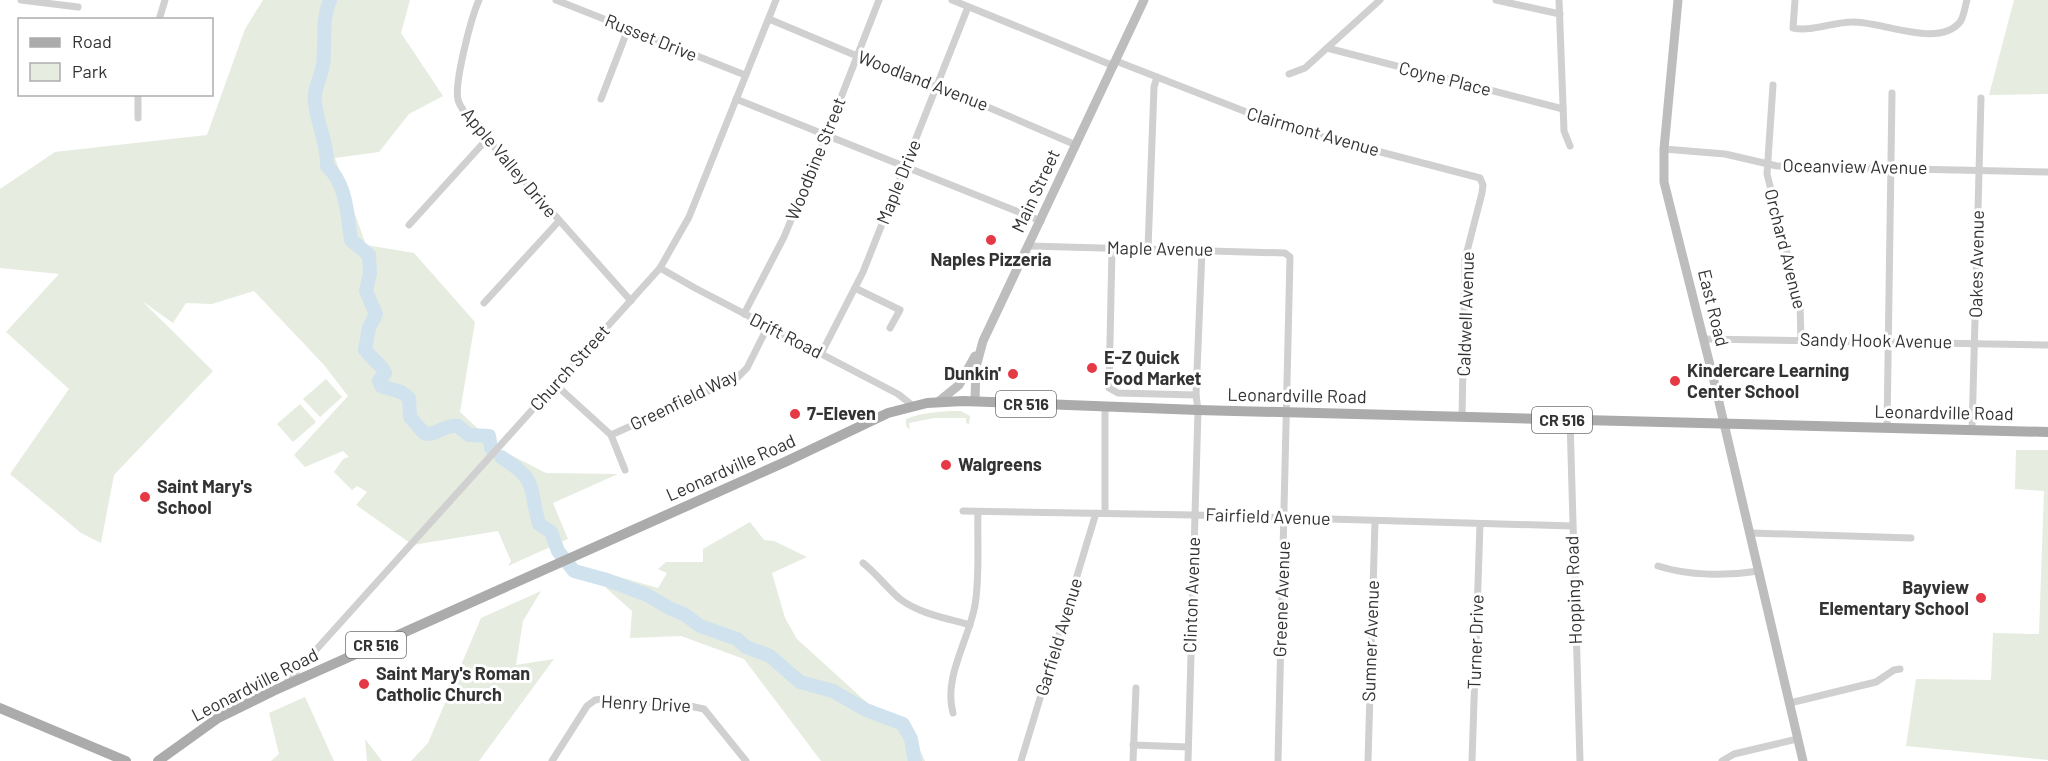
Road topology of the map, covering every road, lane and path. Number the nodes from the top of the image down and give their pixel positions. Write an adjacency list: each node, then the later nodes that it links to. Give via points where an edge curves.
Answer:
1 (21, 0): 16 (street)
2 (165, 0): 18 (street)
3 (479, 0): 37 (street, Apple Valley Drive, via 457,90 459,104)
4 (556, 0): 20 (street, Russet Drive)
5 (776, 0): 19 (street, Church Street)
6 (879, 0): 22 (street, Woodbine Street)
7 (952, 0): 15 (street, Clairmont Avenue)
8 (1144, 0): 23 (street, Main Street)
9 (1380, 0): 21 (street)
10 (1496, 0): 17 (street)
11 (1559, 0): 17 (street)
12 (1678, 0): 40 (street, East Road)
13 (1795, 0): 14 (street, via 1793,28 1851,21 1923,35 1936,34 1961,21)
14 (1967, 0)
15 (964, 3): 23 (street, Clairmont Avenue); 28 (street, Maple Drive)
16 (78, 7)
17 (1560, 14): 34 (street)
18 (160, 18)
19 (769, 19): 22 (street, Woodland Avenue); 25 (street, Church Street)
20 (628, 29): 25 (street, Russet Drive); 32 (street)
21 (1327, 48): 24 (street, via 1305,68); 34 (street, Coyne Place)
22 (857, 56): 28 (street, Woodland Avenue); 36 (street, Woodbine Street)
23 (1115, 63): 26 (street, Clairmont Avenue); 38 (street, Main Street)
24 (1289, 74)
25 (746, 75): 33 (street, Church Street)
26 (1157, 77): 46 (street, Clairmont Avenue, via 1285,127); 52 (street)
27 (1773, 85): 41 (street, Orchard Avenue)
28 (937, 87): 38 (street, Woodland Avenue); 42 (street, Maple Drive)
29 (1892, 93): 43 (street)
30 (138, 96): 35 (street)
31 (1981, 98): 44 (street, Oakes Avenue)
32 (601, 99)
33 (736, 99): 36 (street); 55 (street, Church Street, via 688,217)
34 (1563, 109): 39 (street, via 1564,131)
35 (138, 118)
36 (826, 136): 42 (street); 59 (street, Woodbine Street, via 784,237)
37 (487, 139): 47 (street, Apple Valley Drive); 49 (street)
38 (1076, 145): 48 (street, Main Street)
39 (1570, 146)
40 (1664, 149): 41 (street, Oceanview Avenue, via 1725,154); 62 (street, East Road, via 1664,182)
41 (1767, 164): 43 (street, Oceanview Avenue); 63 (street, Orchard Avenue, via 1767,178 1800,305)
42 (905, 168): 48 (street); 56 (street, Maple Drive)
43 (1891, 168): 44 (street, Oceanview Avenue); 65 (street)
44 (1979, 170): 45 (street, Oceanview Avenue); 66 (street, Oakes Avenue)
45 (2048, 172)
46 (1480, 178): 77 (street, Caldwell Avenue, via 1482,193 1465,260)
47 (559, 221): 57 (street, Apple Valley Drive); 58 (street)
48 (1041, 221): 50 (street, Main Street)
49 (409, 225)
50 (1029, 246): 51 (street, Maple Avenue); 64 (street, Main Street)
51 (1112, 249): 52 (street, Maple Avenue); 70 (street, via 1109,388 1118,393)
52 (1148, 249): 53 (street, Maple Avenue)
53 (1202, 250): 54 (street, Maple Avenue, via 1285,253); 70 (street, Clinton Avenue)
54 (1290, 257): 76 (street, Greene Avenue)
55 (660, 268): 57 (street, Church Street); 59 (street, Drift Road)
56 (855, 288): 61 (street, via 900,309); 68 (street, Maple Drive)
57 (631, 301): 69 (street, Church Street)
58 (484, 303)
59 (744, 314): 60 (street, Drift Road)
60 (768, 326): 68 (street, Drift Road); 83 (street, Greenfield Way, via 747,368 737,378)
61 (890, 328)
62 (1704, 339): 63 (street, Sandy Hook Avenue); 79 (street, East Road)
63 (1801, 340): 65 (street, Sandy Hook Avenue)
64 (984, 341): 71 (street, Main Street, via 976,370); 72 (street, via 959,385)
65 (1888, 342): 66 (street, Sandy Hook Avenue); 80 (street)
66 (1975, 344): 67 (street, Sandy Hook Avenue); 81 (street, Oakes Avenue)
67 (2048, 345)
68 (821, 354): 73 (street, Drift Road)
69 (556, 385): 83 (street); 101 (street, Church Street)
70 (1196, 395): 75 (street, Clinton Avenue)
71 (975, 401): 72 (main road, Leonardville Road / CR 516); 74 (main road, Leonardville Road / CR 516)
72 (938, 402): 73 (main road, Leonardville Road / CR 516)
73 (912, 405): 101 (main road, Leonardville Road / CR 516)
74 (1105, 407): 75 (main road, Leonardville Road / CR 516); 88 (street)
75 (1198, 410): 76 (main road, Leonardville Road / CR 516); 89 (street, Clinton Avenue)
76 (1286, 413): 77 (main road, Leonardville Road / CR 516); 90 (street, Greene Avenue)
77 (1462, 417): 78 (main road, Leonardville Road / CR 516)
78 (1570, 420): 79 (main road, Leonardville Road / CR 516); 93 (street, Hopping Road)
79 (1725, 424): 80 (main road, Leonardville Road / CR 516); 94 (street, East Road)
80 (1887, 429): 81 (main road, Leonardville Road / CR 516)
81 (1972, 431): 82 (main road, Leonardville Road / CR 516)
82 (2048, 432)
83 (611, 435): 84 (street)
84 (625, 470)
85 (963, 512): 86 (street, Fairfield Avenue)
86 (978, 512): 87 (street, Fairfield Avenue); 99 (street, via 976,596)
87 (1096, 513): 88 (street, Fairfield Avenue); 113 (street, Garfield Avenue)
88 (1104, 513): 89 (street, Fairfield Avenue)
89 (1194, 515): 90 (street, Fairfield Avenue); 108 (street, Clinton Avenue)
90 (1285, 517): 91 (street, Fairfield Avenue); 116 (street, Greene Avenue)
91 (1375, 521): 92 (street, Fairfield Avenue); 117 (street, Sumner Avenue)
92 (1480, 524): 93 (street, Fairfield Avenue); 118 (street, Turner Drive)
93 (1572, 526): 119 (street, Hopping Road)
94 (1751, 533): 95 (street); 98 (street, East Road)
95 (1911, 538)
96 (863, 563): 99 (street, via 908,604)
97 (1658, 566): 98 (street, via 1700,573)
98 (1759, 571): 103 (street, East Road)
99 (970, 625): 105 (street, via 952,683)
100 (1900, 669): 103 (street, via 1876,682)
101 (285, 686): 110 (main road, Leonardville Road / CR 516, via 218,718)
102 (1136, 688): 107 (street)
103 (1790, 703): 106 (street, East Road)
104 (0, 708): 109 (main road)
105 (953, 713)
106 (1797, 739): 120 (street, via 1734,754); 121 (street, East Road)
107 (1133, 745): 108 (street); 114 (street)
108 (1188, 747): 115 (street, Clinton Avenue)
109 (126, 761)
110 (158, 761)
111 (552, 761): 112 (street, Henry Drive, via 586,706 602,699 704,709)
112 (746, 761)
113 (1021, 761)
114 (1133, 761)
115 (1188, 761)
116 (1278, 761)
117 (1368, 761)
118 (1472, 761)
119 (1580, 761)
120 (1722, 761)
121 (1803, 761)

